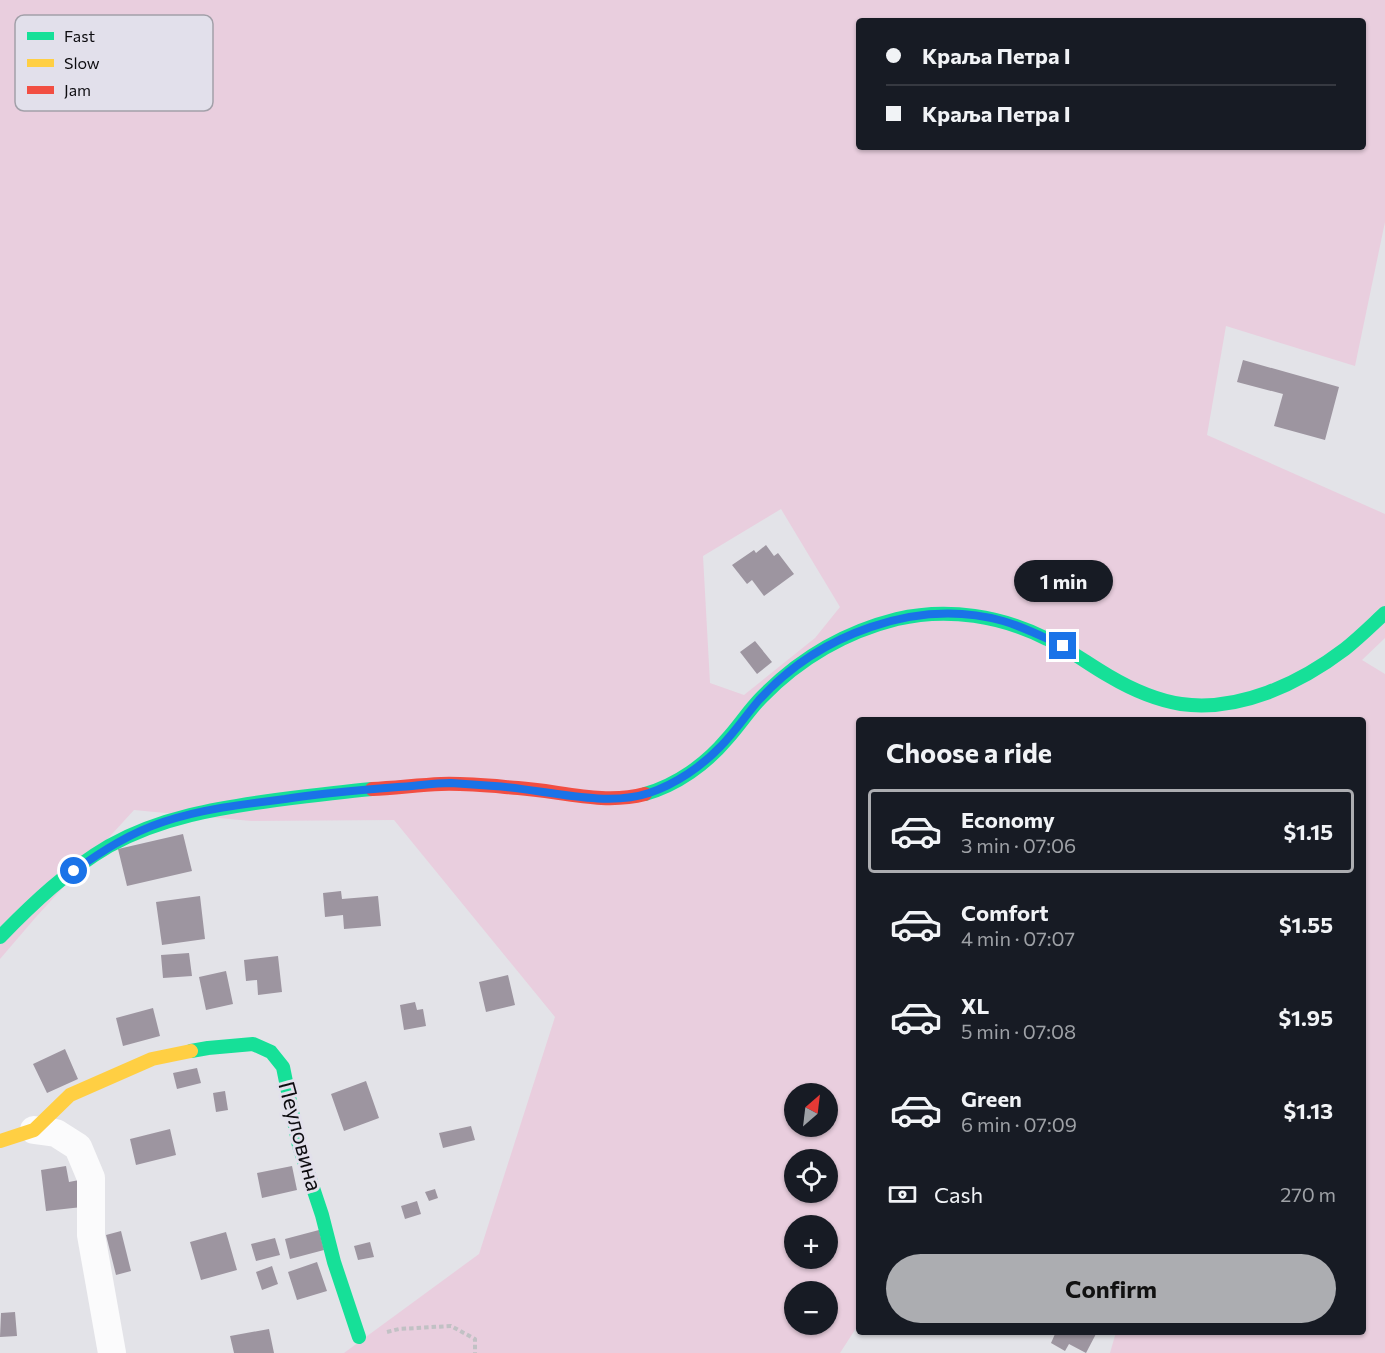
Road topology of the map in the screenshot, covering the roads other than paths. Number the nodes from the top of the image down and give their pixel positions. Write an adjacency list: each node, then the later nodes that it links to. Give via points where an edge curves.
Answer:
1 (1385, 613): 2 (street, via 1343,650 1301,676 1240,700 1201,706 1180,704 1135,689 1063,646 1003,621 950,614 889,621 839,640 797,666 760,699 703,764 649,793 622,799 589,798 449,783 318,794 192,813 126,837 101,851 47,893)
2 (0, 937)
3 (34, 1130): 4 (street, Пеуловина); 5 (street, Пеуловина, via 70,1095 152,1059 253,1044 271,1052 283,1067 299,1146); 6 (street, via 56,1133 78,1147 91,1178 91,1235)
4 (0, 1141)
5 (359, 1337)
6 (112, 1353)

